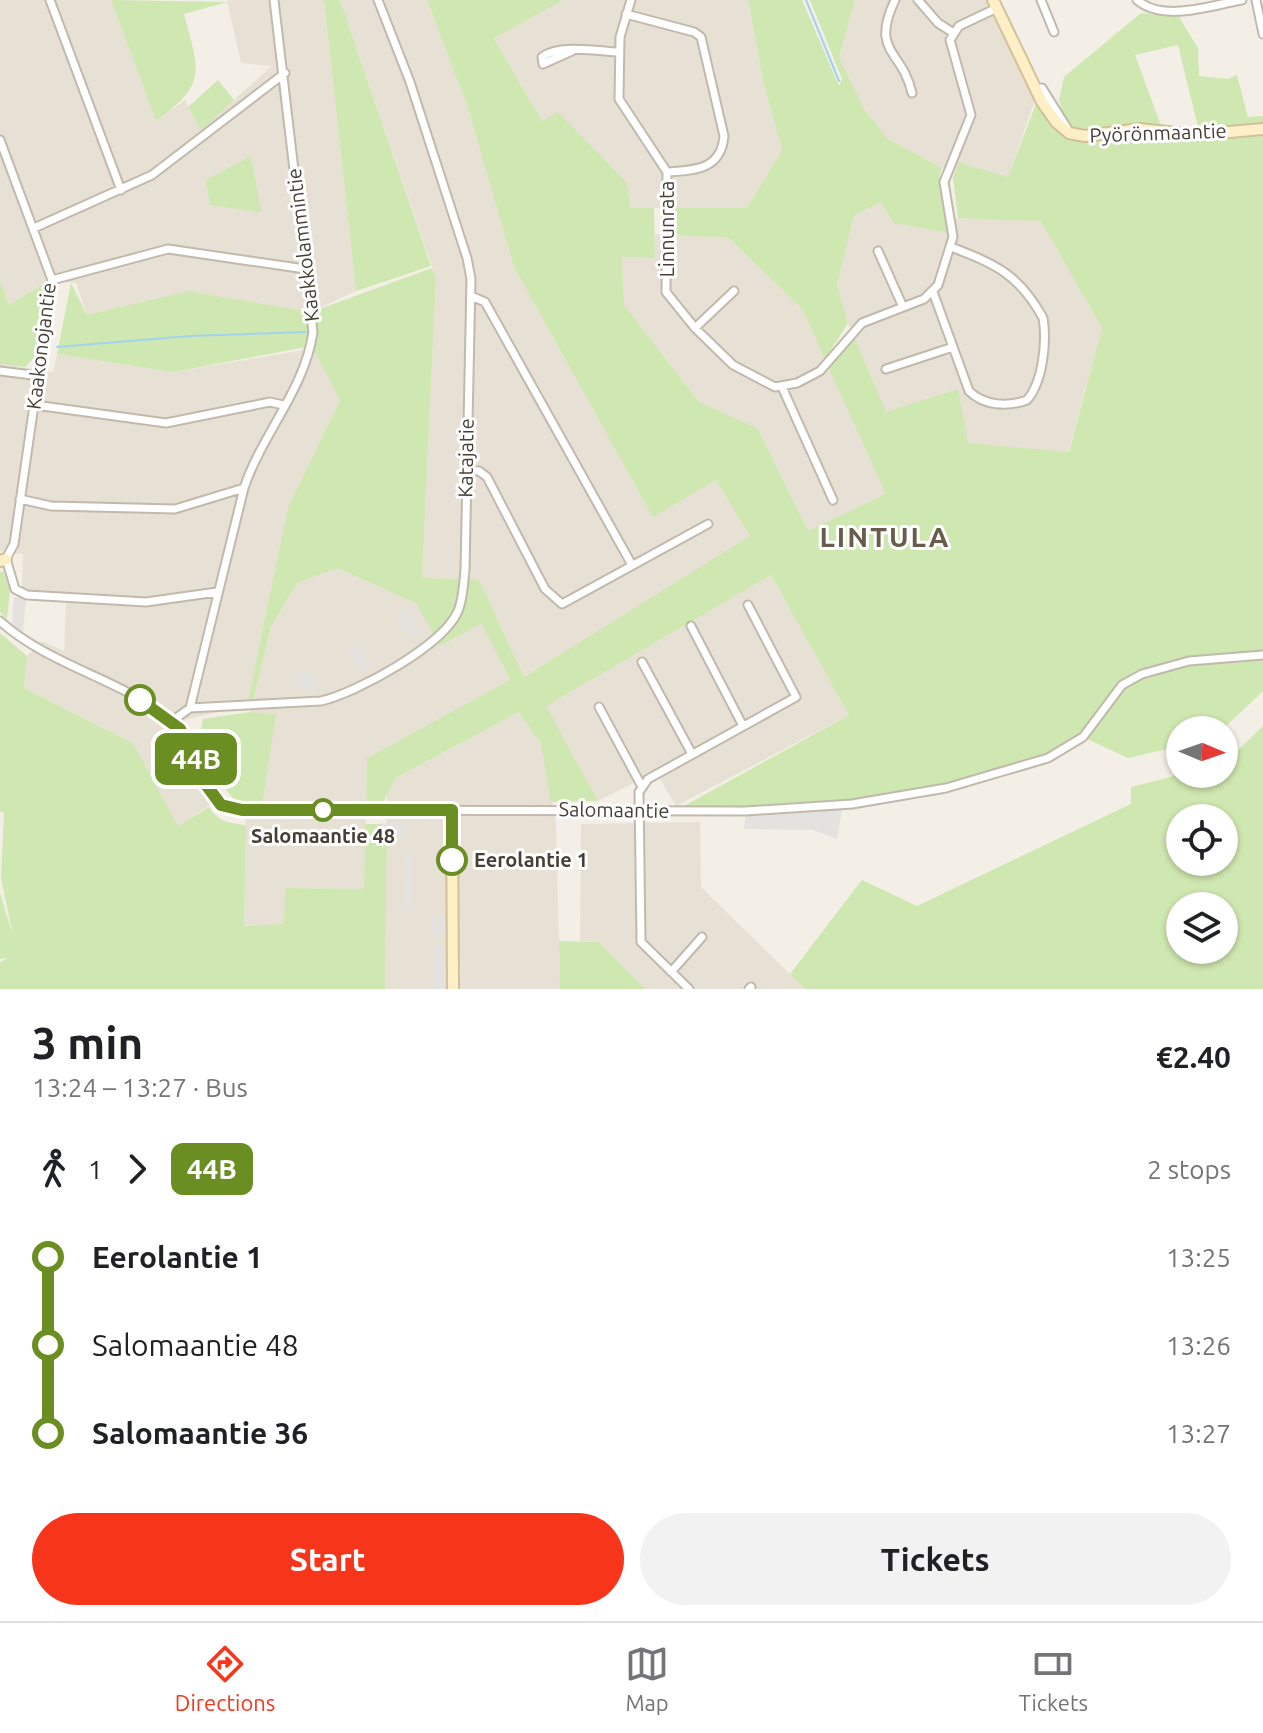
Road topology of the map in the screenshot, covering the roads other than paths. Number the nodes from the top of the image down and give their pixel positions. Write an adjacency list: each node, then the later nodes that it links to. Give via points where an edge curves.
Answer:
1 (50, 0): 25 (street)
2 (274, 0): 18 (street, Kaakkolammintie)
3 (378, 0): 33 (street, Katajatie, via 467,258)
4 (631, 0): 12 (street, Linnunrata)
5 (895, 0): 20 (street, via 885,48 899,61)
6 (918, 0): 13 (street)
7 (1041, 0): 14 (street)
8 (1137, 0): 9 (street, via 1154,9 1178,11)
9 (1242, 0)
10 (1256, 0): 15 (street)
11 (995, 4): 13 (street); 19 (street, Pyörönmaantie)
12 (626, 14): 17 (street, Linnunrata); 24 (street, via 694,32 705,45 723,151 713,164)
13 (952, 32): 27 (street, via 952,52 971,115 944,182 953,222)
14 (1054, 32)
15 (1263, 34)
16 (572, 51): 17 (street)
17 (619, 52): 24 (street, Linnunrata, via 620,103)
18 (285, 73): 25 (street, via 152,175); 29 (street, Kaakkolammintie)
19 (1036, 89): 22 (street, Pyörönmaantie); 22 (street, via 1042,88)
20 (912, 93)
21 (1263, 129): 22 (street, Pyörönmaantie, via 1195,135 1140,129)
22 (1069, 133)
23 (0, 140): 26 (street, Kaakonojantie)
24 (667, 172): 35 (street, Linnunrata, via 666,292)
25 (121, 190): 26 (street)
26 (34, 228): 30 (street, Kaakonojantie)
27 (951, 247): 32 (street); 36 (street, via 994,263 1038,307 1045,331 1033,394 1016,404 976,398)
28 (878, 251): 34 (street)
29 (305, 269): 30 (street, via 168,249); 42 (street, Kaakkolammintie, via 311,345 305,368)
30 (52, 280): 39 (street, Kaakonojantie)
31 (734, 291): 35 (street)
32 (933, 292): 34 (street); 36 (street)
33 (471, 296): 43 (street, Katajatie); 49 (street, via 485,302)
34 (903, 307): 40 (street, via 862,323 830,363)
35 (695, 328): 40 (street, Linnunrata, via 733,365)
36 (953, 347): 37 (street)
37 (886, 369)
38 (0, 371): 39 (street)
39 (40, 376): 41 (street, Kaakonojantie)
40 (782, 387): 46 (street)
41 (35, 405): 42 (street, via 166,423 270,402); 45 (street, Kaakonojantie)
42 (283, 405): 44 (street, Kaakkolammintie)
43 (465, 470): 49 (street, via 487,477 545,589 562,604); 57 (street, Katajatie, via 462,590 458,612 435,638 342,697)
44 (244, 488): 45 (street, via 175,509 51,506); 50 (street, Kaakkolammintie)
45 (20, 499): 48 (street, Kaakonojantie, via 14,544)
46 (833, 500)
47 (708, 524): 49 (street)
48 (3, 560): 50 (street, via 15,589 27,595 146,602)
49 (632, 565)
50 (217, 592): 57 (street, Kaakkolammintie)
51 (748, 605): 59 (street, via 796,697)
52 (0, 621): 58 (street, Salomaantie, via 33,648)
53 (691, 626): 59 (street)
54 (1263, 655): 62 (street, Salomaantie, via 1189,661 1142,674 1122,685 1071,747 981,779 843,805 746,811)
55 (642, 662): 60 (street)
56 (599, 707): 61 (street)
57 (190, 708): 58 (street)
58 (172, 721): 63 (street, Salomaantie, via 187,740 215,800 231,809)
59 (743, 726): 60 (street)
60 (692, 754): 61 (street)
61 (641, 785): 62 (street)
62 (638, 809): 63 (street, Salomaantie); 65 (street, via 641,942)
63 (452, 810): 66 (street)
64 (702, 937): 65 (street)
65 (671, 972): 67 (street)
66 (453, 989)
67 (689, 989)

